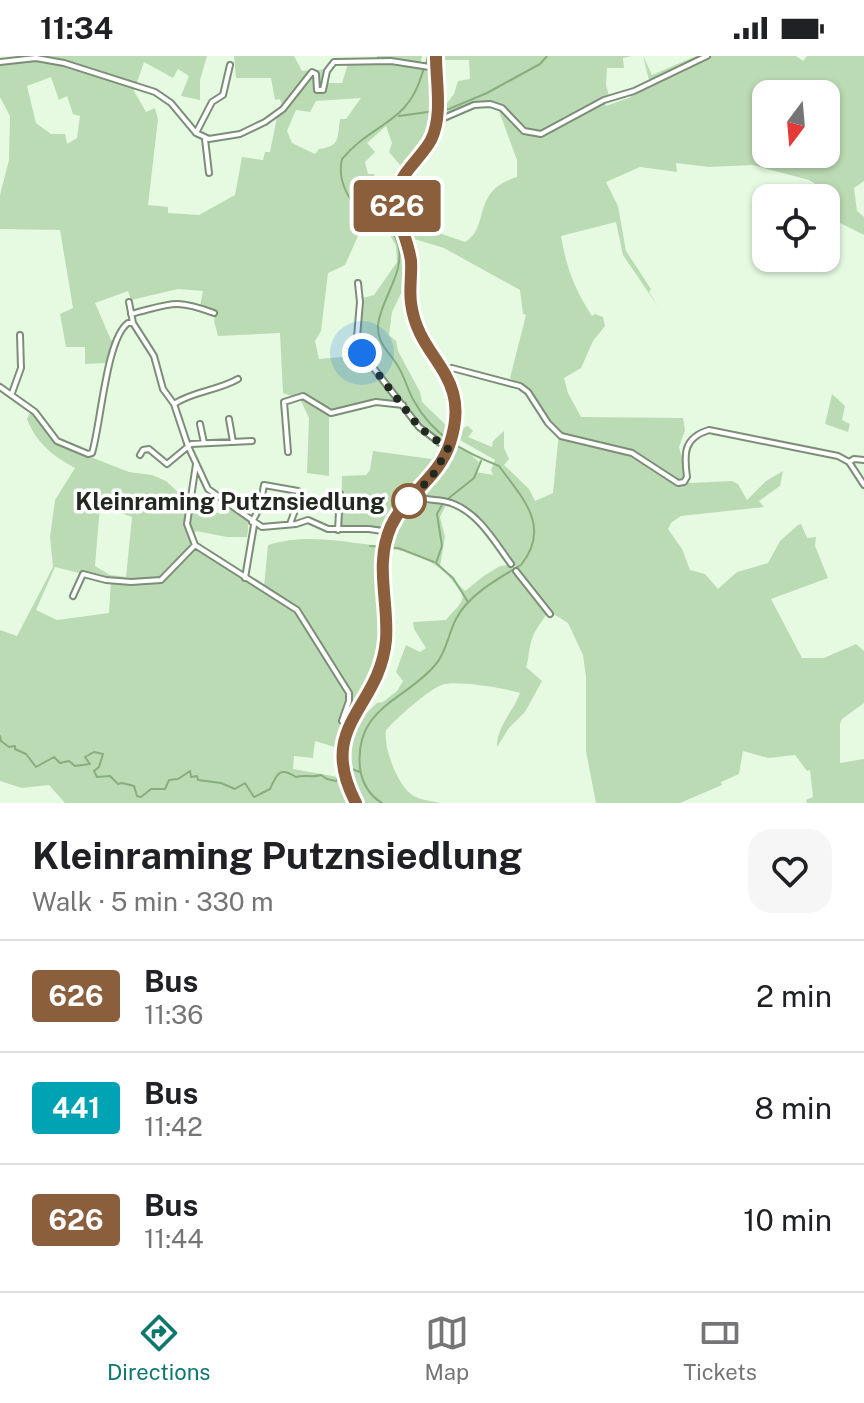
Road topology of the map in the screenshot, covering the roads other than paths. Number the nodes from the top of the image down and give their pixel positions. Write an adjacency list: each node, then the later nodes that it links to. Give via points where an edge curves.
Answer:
1 (436, 56): 6 (main road)
2 (707, 56): 7 (street, via 541,134 524,131 502,108 490,104)
3 (379, 59): 6 (street); 9 (street, via 334,62 321,91 312,72 283,109 259,126)
4 (0, 62): 8 (street, via 36,58 64,63 155,92)
5 (230, 65): 8 (street, via 223,95 212,102)
6 (433, 67): 7 (main road)
7 (437, 119): 17 (main road, via 429,143 402,179 396,202 409,253 414,319)
8 (196, 133): 9 (street)
9 (205, 139): 10 (street)
10 (209, 173)
11 (358, 283): 22 (street, via 358,345)
12 (129, 302): 14 (street)
13 (214, 313): 14 (street, via 173,302)
14 (131, 314): 15 (street)
15 (133, 323): 20 (street, via 119,332 111,356 92,453 65,446); 21 (street)
16 (20, 335): 20 (street, via 21,368)
17 (444, 369): 29 (main road, via 455,400); 34 (street, via 520,386 561,436 632,453 678,483 687,477 687,447 709,430 821,451)
18 (238, 379): 21 (street)
19 (0, 387): 20 (street)
20 (12, 393)
21 (174, 404): 28 (street)
22 (403, 405): 29 (street, via 427,435); 30 (street, via 376,402 337,413 303,396 284,402)
23 (229, 419): 26 (street)
24 (200, 424): 27 (street)
25 (252, 441): 26 (street)
26 (233, 442): 27 (street)
27 (204, 443): 28 (street)
28 (188, 446): 31 (street, via 167,464 149,449); 33 (street)
29 (448, 448): 37 (main road, via 439,468)
30 (288, 452)
31 (140, 455)
32 (864, 460): 34 (street)
33 (196, 462): 38 (street, via 208,489); 42 (street, via 187,524)
34 (849, 462): 35 (street)
35 (864, 485)
36 (340, 494): 40 (street)
37 (415, 495): 41 (main road); 43 (street, via 472,513)
38 (253, 523): 39 (street, via 269,528); 39 (street, via 264,485 298,491); 45 (street)
39 (290, 524): 40 (street, via 308,520)
40 (338, 530): 41 (street)
41 (389, 532): 48 (main road, via 382,577 382,663)
42 (195, 545): 45 (street); 46 (street, via 161,580 106,580 87,573)
43 (511, 564)
44 (516, 571): 47 (street)
45 (245, 578): 48 (street, via 302,617 349,693 342,721)
46 (73, 596)
47 (550, 614)
48 (349, 727): 49 (main road, via 343,772)
49 (356, 803)

